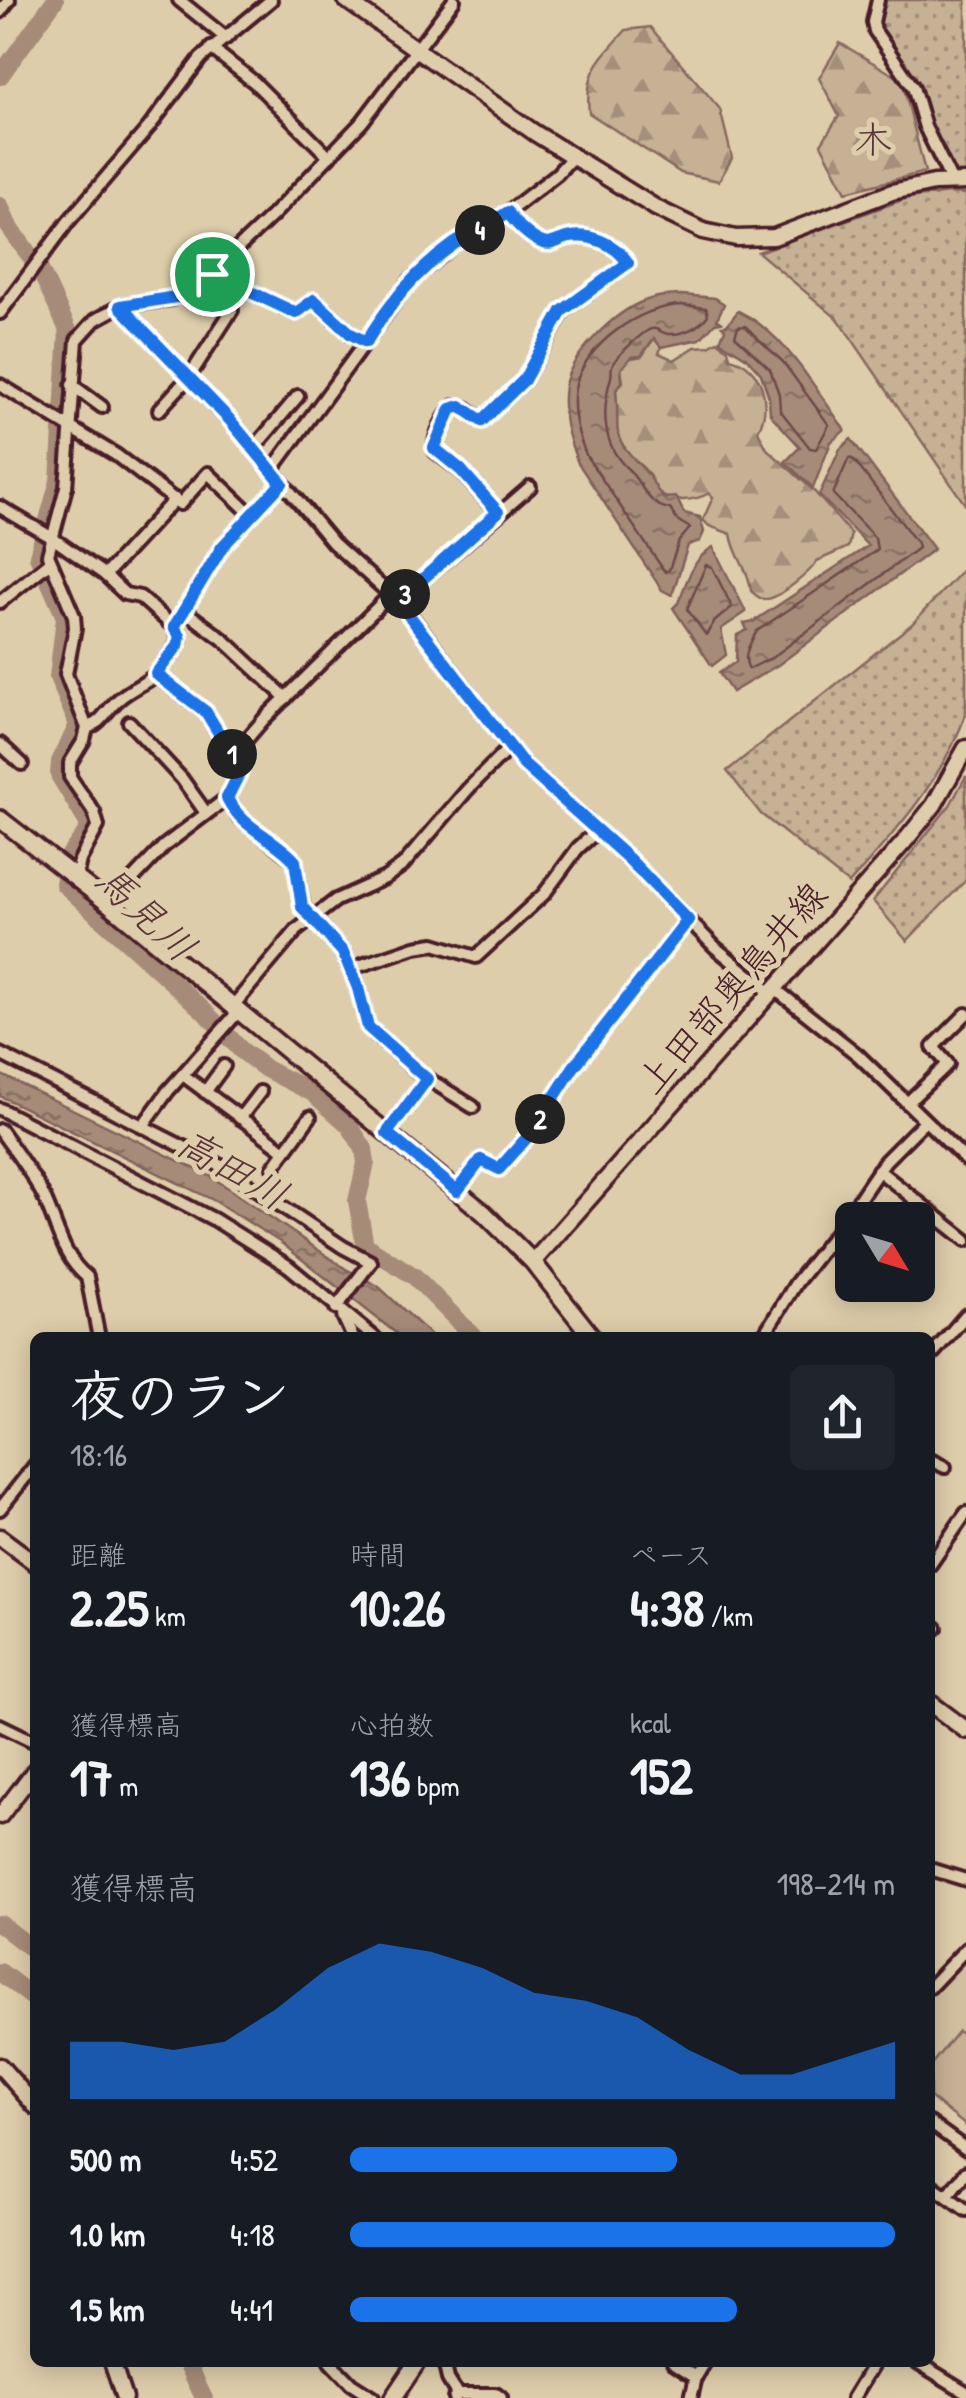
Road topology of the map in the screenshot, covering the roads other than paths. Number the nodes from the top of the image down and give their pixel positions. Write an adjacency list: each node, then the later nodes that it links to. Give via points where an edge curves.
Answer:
1 (9, 0): 7 (street)
2 (179, 0): 8 (street)
3 (271, 0): 8 (street)
4 (346, 0): 10 (main road)
5 (454, 0): 10 (street)
6 (878, 0): 13 (street, via 873,22 879,40 913,87 924,127)
7 (0, 12)
8 (226, 38): 9 (street)
9 (211, 48): 12 (street); 18 (street)
10 (416, 50): 11 (main road); 12 (street)
11 (574, 155): 13 (main road, via 673,218 736,238 774,237 912,186); 14 (street)
12 (330, 156): 15 (street)
13 (959, 182)
14 (508, 212): 19 (street, via 417,274); 33 (street, via 542,243 594,238 628,263 562,311 524,380 482,421 460,406 448,413 434,448)
15 (212, 274): 16 (street, via 182,296); 19 (street, via 296,313 314,300)
16 (120, 306): 20 (street); 22 (street, via 77,340)
17 (232, 310): 20 (street)
18 (0, 312)
19 (366, 342): 28 (street)
20 (189, 377): 25 (street); 27 (street)
21 (0, 385): 26 (street)
22 (72, 385): 24 (street); 26 (street)
23 (298, 396): 27 (street)
24 (102, 407)
25 (158, 410)
26 (63, 421): 31 (street); 35 (street, via 64,496)
27 (254, 448): 28 (street)
28 (272, 470): 29 (street)
29 (282, 483): 34 (street); 39 (street, via 333,543)
30 (530, 487): 33 (street)
31 (175, 499): 34 (street, via 180,504 208,473); 37 (street)
32 (0, 507): 35 (street)
33 (498, 512): 39 (street)
34 (252, 515): 40 (street, via 213,560)
35 (46, 534): 36 (street); 37 (street)
36 (44, 566): 38 (street); 45 (street, via 74,616 66,674)
37 (105, 575): 41 (street)
38 (3, 594)
39 (394, 598): 43 (street); 47 (street)
40 (185, 611): 41 (street); 43 (street)
41 (174, 627): 42 (street, via 180,640)
42 (156, 674): 45 (street); 49 (street, via 206,712)
43 (286, 698): 49 (street)
44 (129, 722): 52 (street)
45 (87, 728): 55 (street, via 70,777 98,826)
46 (0, 744): 50 (street)
47 (510, 747): 54 (street); 57 (street, via 397,870)
48 (966, 748): 60 (main road, 上田部奥鳥井線, via 934,805)
49 (232, 755): 51 (street, via 240,772)
50 (22, 764)
51 (227, 798): 52 (street); 57 (street, via 238,817 295,861 302,907)
52 (206, 813): 56 (street)
53 (0, 819): 55 (main road)
54 (597, 831): 58 (street); 59 (street, via 544,894 476,957 434,944)
55 (70, 874): 56 (main road)
56 (109, 904): 61 (main road)
57 (313, 918): 59 (street); 61 (street, via 289,938)
58 (688, 920): 60 (street); 82 (street, via 524,1142 499,1169 481,1160)
59 (350, 969): 66 (street, via 368,1027)
60 (773, 991): 69 (street, via 858,1054); 84 (main road, 上田部奥鳥井線)
61 (236, 1009): 65 (street); 77 (main road)
62 (966, 1014): 69 (street, via 933,1047 948,1064)
63 (0, 1054): 75 (street)
64 (224, 1066): 67 (street)
65 (183, 1075): 67 (street); 75 (street)
66 (427, 1079): 70 (street); 77 (street)
67 (205, 1092): 72 (street)
68 (260, 1092): 72 (street)
69 (906, 1103): 74 (street)
70 (473, 1106)
71 (0, 1110): 85 (street, via 215,1220)
72 (240, 1118): 78 (street)
73 (310, 1118): 78 (street)
74 (924, 1121): 79 (street); 81 (street)
75 (142, 1127): 85 (street, via 238,1176 371,1262)
76 (0, 1130): 87 (street, via 87,1277)
77 (387, 1133): 82 (main road)
78 (285, 1151): 80 (street)
79 (966, 1160)
80 (273, 1168)
81 (878, 1170): 83 (street); 91 (street)
82 (457, 1191): 84 (main road)
83 (966, 1240)
84 (533, 1262): 90 (main road)
85 (339, 1308): 88 (street); 89 (street)
86 (966, 1314): 92 (street)
87 (98, 1332)
88 (351, 1332)
89 (367, 1332)
90 (588, 1332)
91 (766, 1332)
92 (935, 1350)
93 (935, 1462): 94 (street)
94 (945, 1467)
95 (30, 1471): 96 (street)
96 (0, 1509)
97 (966, 1513): 100 (street)
98 (0, 1538): 99 (main road)
99 (30, 1559)
100 (935, 1559)
101 (935, 1714): 103 (main road)
102 (0, 1725): 104 (street)
103 (966, 1730)
104 (30, 1740)
105 (30, 1777): 106 (main road)
106 (0, 1816)
107 (935, 1871): 108 (street)
108 (966, 1880)
109 (966, 1949): 110 (street)
110 (935, 1982)
111 (0, 2066): 112 (main road)
112 (30, 2100)
113 (935, 2127): 114 (street)
114 (966, 2149)
115 (966, 2172): 117 (street)
116 (935, 2188): 117 (street)
117 (947, 2196): 118 (street)
118 (966, 2210)
119 (114, 2367): 131 (main road)
120 (335, 2367): 132 (street)
121 (415, 2367): 133 (main road)
122 (445, 2367): 129 (street)
123 (680, 2367): 127 (street)
124 (702, 2367): 127 (street)
125 (872, 2367): 135 (street)
126 (924, 2367): 128 (street)
127 (696, 2377): 130 (street)
128 (964, 2394)
129 (456, 2396): 134 (street)
130 (693, 2397)
131 (124, 2398)
132 (373, 2398)
133 (393, 2398)
134 (501, 2398)
135 (853, 2398)

